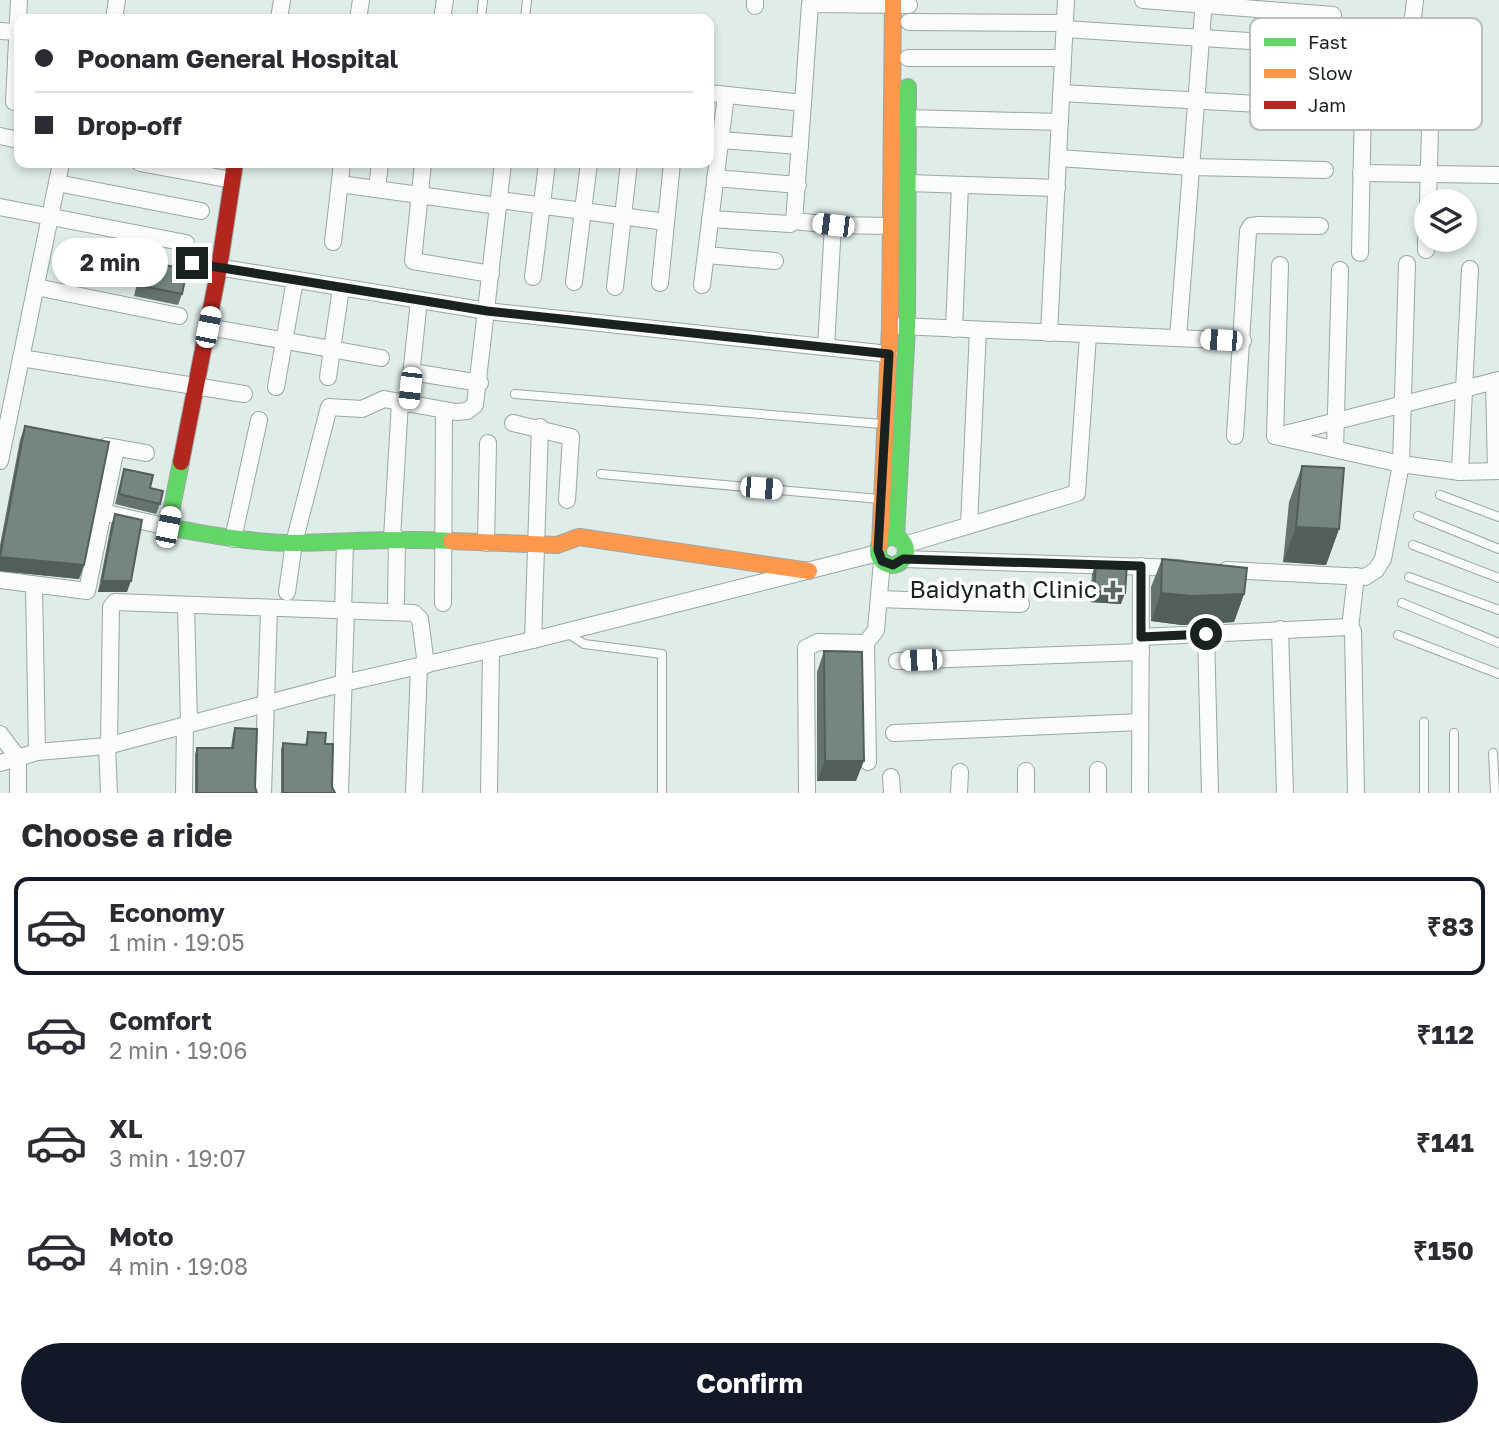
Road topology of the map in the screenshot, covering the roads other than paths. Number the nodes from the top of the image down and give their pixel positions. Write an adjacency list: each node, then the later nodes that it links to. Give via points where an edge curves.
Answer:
1 (1066, 0): 9 (street)
2 (1143, 0): 5 (street)
3 (1415, 0): 8 (street)
4 (819, 1): 6 (street); 19 (street, via 809,8)
5 (1204, 2): 7 (street); 10 (street)
6 (902, 7): 9 (street); 12 (street); 67 (street)
7 (1333, 15)
8 (1413, 18)
9 (1065, 26): 10 (street); 13 (street)
10 (1201, 39): 11 (street); 20 (street)
11 (1250, 42)
12 (908, 58): 13 (street); 22 (street)
13 (1063, 58): 15 (street)
14 (12, 66): 18 (street)
15 (1061, 93): 20 (street); 23 (street)
16 (714, 94): 17 (street)
17 (726, 95): 19 (street); 26 (street)
18 (11, 102)
19 (803, 103): 27 (street)
20 (1196, 103): 21 (street); 29 (street)
21 (1250, 105)
22 (908, 118): 23 (street); 48 (street)
23 (1060, 122): 28 (street)
24 (1362, 130): 42 (street)
25 (1430, 130): 43 (street)
26 (720, 140): 27 (street); 45 (street)
27 (800, 146): 50 (street)
28 (1058, 158): 29 (street); 52 (street)
29 (1191, 167): 41 (street); 98 (street)
30 (60, 168): 47 (street)
31 (167, 168): 46 (street)
32 (234, 168): 46 (street)
33 (342, 168): 49 (street)
34 (379, 168): 53 (street)
35 (422, 168): 55 (street)
36 (502, 168): 56 (street)
37 (546, 168): 57 (street)
38 (588, 168): 60 (street)
39 (628, 168): 61 (street)
40 (671, 168): 65 (street)
41 (1325, 170)
42 (1361, 173): 43 (street); 71 (street)
43 (1429, 174): 44 (street); 54 (street)
44 (1499, 174)
45 (715, 178): 50 (street); 63 (street)
46 (232, 180): 77 (street)
47 (57, 183): 59 (street); 62 (street)
48 (908, 183): 51 (street); 67 (street)
49 (340, 184): 53 (street); 69 (street)
50 (798, 185): 64 (street)
51 (960, 185): 52 (street); 94 (street)
52 (1057, 188): 96 (street)
53 (377, 189): 55 (street)
54 (1428, 189)
55 (418, 195): 56 (street); 80 (street, via 412,261)
56 (499, 203): 57 (street); 80 (street)
57 (542, 206): 60 (street); 81 (street)
58 (0, 207): 62 (street)
59 (201, 211)
60 (583, 211): 61 (street); 83 (street)
61 (623, 216): 65 (street); 87 (street)
62 (50, 218): 70 (street); 86 (street)
63 (710, 219): 64 (street); 72 (street)
64 (794, 221): 66 (street)
65 (666, 222): 84 (street)
66 (833, 225): 67 (street); 101 (street)
67 (899, 226): 92 (street)
68 (1320, 226): 100 (street, via 1251,226)
69 (333, 242)
70 (186, 243)
71 (1360, 253)
72 (706, 255): 73 (street); 85 (street)
73 (775, 261)
74 (192, 263): 77 (street)
75 (1407, 264): 116 (street)
76 (1280, 265): 124 (street)
77 (219, 268): 82 (street); 93 (street)
78 (1470, 269): 112 (street)
79 (1340, 270): 119 (street)
80 (491, 274): 90 (street)
81 (533, 276)
82 (295, 280): 88 (street); 99 (street)
83 (574, 282)
84 (660, 283)
85 (702, 285)
86 (36, 287): 91 (street); 104 (street)
87 (615, 287)
88 (341, 288): 89 (street); 102 (street)
89 (419, 300): 90 (street); 106 (street)
90 (487, 311): 101 (street); 109 (street)
91 (179, 316)
92 (899, 326): 94 (street); 103 (street); 151 (street)
93 (208, 327): 99 (street); 110 (street)
94 (954, 329): 95 (street)
95 (978, 330): 96 (street); 141 (street)
96 (1049, 333): 97 (street)
97 (1088, 335): 98 (street); 141 (street, via 1077,492)
98 (1178, 338): 100 (street)
99 (283, 341): 102 (street); 111 (street)
100 (1242, 341): 123 (street)
101 (825, 347): 103 (street)
102 (332, 349): 105 (street); 107 (street)
103 (889, 354): 121 (street)
104 (21, 358): 110 (street); 130 (street, via 14,428)
105 (381, 358)
106 (412, 372): 109 (street); 115 (street)
107 (328, 377)
108 (1497, 380): 112 (street); 132 (street)
109 (480, 383): 117 (street, via 472,408)
110 (196, 387): 113 (street); 142 (street)
111 (276, 387)
112 (1465, 388): 116 (street); 133 (street)
113 (244, 394)
114 (515, 394): 121 (lane)
115 (404, 403): 117 (street); 143 (street); 148 (street, via 377,400 362,409 334,406 326,410)
116 (1403, 405): 119 (street); 131 (street)
117 (444, 410): 145 (street)
118 (258, 420): 144 (street)
119 (1337, 421): 124 (street); 128 (street)
120 (513, 423): 122 (street)
121 (885, 425): 136 (street)
122 (540, 427): 137 (street, via 568,433 573,440); 149 (street)
123 (1235, 436)
124 (1275, 436): 128 (street)
125 (89, 442): 127 (street)
126 (488, 443): 147 (street)
127 (116, 448): 129 (street); 138 (street)
128 (1335, 449): 131 (street)
129 (146, 453)
130 (0, 461)
131 (1401, 464): 133 (street); 156 (street, via 1383,559 1365,577)
132 (1498, 471): 133 (street)
133 (1460, 472)
134 (601, 474): 136 (lane)
135 (1440, 495): 140 (lane)
136 (880, 499): 153 (street)
137 (567, 500)
138 (102, 512): 142 (street); 160 (street, via 87,591)
139 (1418, 516): 152 (lane)
140 (1499, 516)
141 (969, 525): 151 (street)
142 (168, 527): 144 (street)
143 (394, 538): 145 (street); 146 (street); 163 (street)
144 (233, 539): 148 (street)
145 (442, 540): 147 (street); 164 (street)
146 (345, 542): 148 (street); 170 (street)
147 (486, 542): 149 (street)
148 (294, 543): 161 (street)
149 (536, 545): 155 (street, via 557,545 579,537); 176 (street)
150 (1413, 545): 158 (lane)
151 (901, 547): 153 (street, via 888,538); 153 (street, via 893,565); 154 (street)
152 (1499, 549)
153 (880, 553): 155 (street); 162 (street)
154 (1141, 566): 156 (street); 179 (street)
155 (809, 571): 173 (street)
156 (1356, 576): 171 (street)
157 (1409, 577): 169 (lane)
158 (1499, 578)
159 (0, 580): 160 (street)
160 (34, 585): 193 (street)
161 (287, 592)
162 (879, 599): 166 (street); 177 (street, via 876,630)
163 (396, 601)
164 (443, 603)
165 (1402, 603): 178 (lane)
166 (1021, 604)
167 (186, 606): 168 (street); 188 (street); 192 (street, via 111,605)
168 (269, 610): 170 (street); 185 (street)
169 (1499, 610)
170 (344, 611): 182 (street, via 418,615); 184 (street)
171 (1350, 628): 172 (street); 216 (street)
172 (1280, 629): 174 (street); 215 (street)
173 (566, 632): 176 (street); 208 (lane, via 584,644 662,654)
174 (1206, 634): 179 (street); 214 (street)
175 (1398, 635): 183 (lane)
176 (533, 640): 180 (street)
177 (866, 643): 196 (street); 209 (street, via 818,642 806,648)
178 (1499, 643)
179 (1141, 645): 181 (street); 186 (street)
180 (491, 650): 182 (street); 207 (street)
181 (897, 661)
182 (423, 665): 184 (street); 206 (street)
183 (1499, 674)
184 (344, 684): 185 (street); 205 (street)
185 (266, 704): 188 (street); 204 (street)
186 (1140, 722): 189 (street); 213 (street)
187 (1424, 722): 217 (lane)
188 (187, 723): 192 (street); 203 (street)
189 (894, 733)
190 (1454, 733): 218 (lane)
191 (0, 734): 195 (street)
192 (108, 745): 193 (street); 202 (street)
193 (37, 752): 195 (street)
194 (1493, 753): 219 (lane)
195 (18, 758): 197 (street); 201 (street)
196 (868, 762)
197 (0, 763)
198 (1098, 770): 212 (street)
199 (1026, 771): 211 (street)
200 (960, 772): 210 (street)
201 (19, 793)
202 (108, 793)
203 (184, 793)
204 (263, 793)
205 (340, 793)
206 (414, 793)
207 (489, 793)
208 (662, 793)
209 (807, 793)
210 (960, 793)
211 (1026, 793)
212 (1098, 793)
213 (1140, 793)
214 (1210, 793)
215 (1285, 793)
216 (1356, 793)
217 (1424, 793)
218 (1454, 793)
219 (1495, 793)

